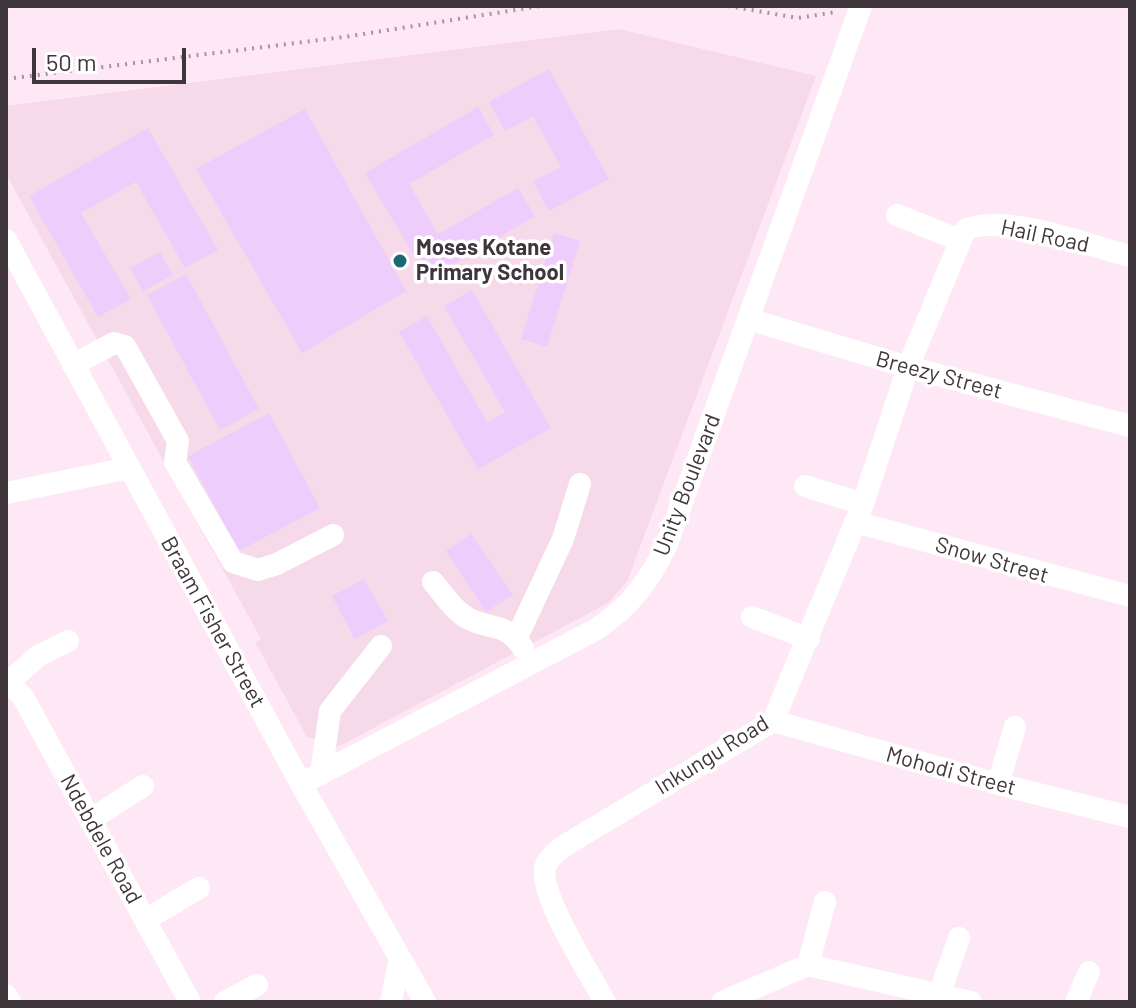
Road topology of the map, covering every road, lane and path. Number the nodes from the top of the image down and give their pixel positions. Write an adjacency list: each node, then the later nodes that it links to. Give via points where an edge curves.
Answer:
1 (540, 6): 4 (path, via 344,37)
2 (728, 6): 3 (path, via 798,18)
3 (860, 8): 9 (street, Unity Boulevard)
4 (6, 79)
5 (897, 215): 7 (street)
6 (6, 240): 10 (street, Braam Fisher Street)
7 (959, 240): 8 (street, Hail Road, via 975,226 1002,225); 11 (street)
8 (1130, 256)
9 (748, 319): 11 (street, Breezy Street); 26 (street, Unity Boulevard, via 652,575 621,613)
10 (73, 365): 13 (street, Braam Fisher Street); 18 (street, via 114,343 125,346 178,441 175,462 233,562 258,570)
11 (908, 367): 12 (street, Breezy Street); 17 (street, Inkungu Road)
12 (1130, 426)
13 (129, 468): 16 (street); 30 (street, Braam Fisher Street)
14 (580, 484): 22 (street, via 563,539)
15 (805, 486): 17 (street, Snow Street)
16 (6, 493)
17 (859, 513): 20 (street, Snow Street); 23 (street, Inkungu Road)
18 (333, 535)
19 (433, 582): 22 (street, via 458,612 506,629)
20 (1130, 596)
21 (752, 617): 23 (street)
22 (516, 639): 26 (street)
23 (809, 639): 28 (street, Inkungu Road)
24 (68, 641): 27 (street, via 38,656)
25 (381, 646): 30 (street, via 330,711)
26 (532, 663): 30 (street, Unity Boulevard)
27 (8, 682): 34 (street, Ndebdele Road, via 23,697)
28 (773, 721): 31 (street, Mohodi Street); 50 (street, Inkungu Road, via 574,840 546,866 551,900)
29 (1015, 727): 31 (street)
30 (311, 779): 39 (street, Braam Fisher Street)
31 (998, 784): 33 (street, Mohodi Street)
32 (143, 786): 34 (street)
33 (1130, 816)
34 (90, 820): 37 (street, Ndebdele Road)
35 (199, 888): 37 (street)
36 (825, 902): 40 (street)
37 (145, 920): 46 (street, Ndebdele Road)
38 (959, 938): 44 (street)
39 (400, 958): 48 (street); 49 (street, Braam Fisher Street)
40 (808, 965): 44 (street); 51 (street)
41 (1089, 972): 53 (street)
42 (257, 985): 47 (street)
43 (6, 995): 45 (street)
44 (939, 995): 52 (street)
45 (10, 1002)
46 (190, 1002)
47 (225, 1002)
48 (391, 1002)
49 (425, 1002)
50 (605, 1002)
51 (722, 1002)
52 (971, 1002)
53 (1076, 1002)

